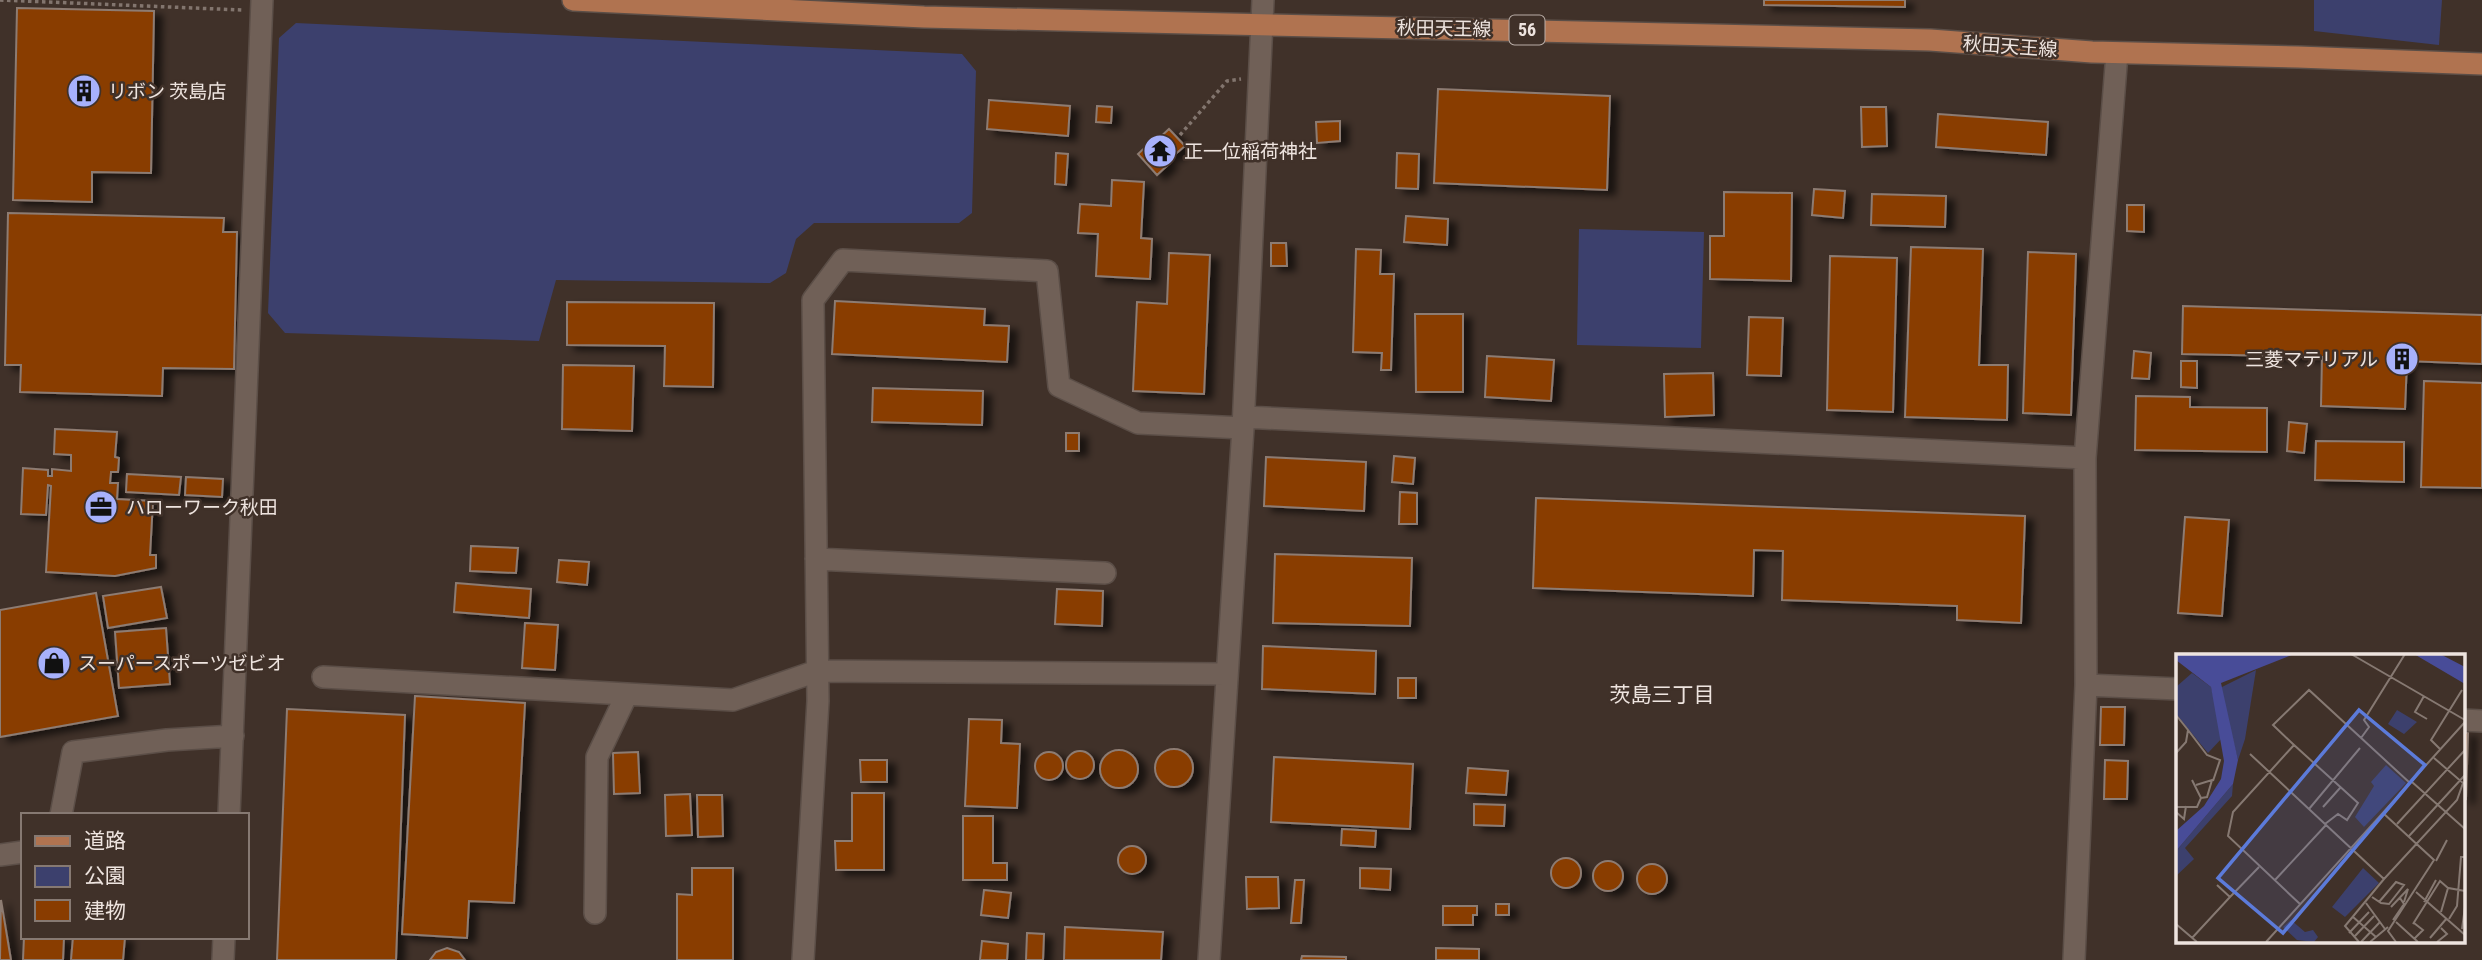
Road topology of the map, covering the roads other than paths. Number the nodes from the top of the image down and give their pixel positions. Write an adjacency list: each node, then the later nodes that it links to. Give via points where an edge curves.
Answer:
1 (573, 0): 3 (main road, 秋田天王線 / 56)
2 (1263, 0): 5 (street)
3 (720, 4): 5 (main road, 秋田天王線 / 56, via 925,17)
4 (262, 5): 20 (street)
5 (1262, 24): 6 (main road, 秋田天王線 / 56, via 1930,40); 8 (street)
6 (2117, 53): 7 (main road, 秋田天王線 / 56); 9 (street)
7 (2482, 64)
8 (1244, 423): 9 (street); 10 (street, via 1138,423 1059,386 1047,271 843,260 813,300); 13 (street)
9 (2085, 458): 15 (street)
10 (816, 559): 11 (street); 12 (street)
11 (1105, 573)
12 (817, 671): 13 (street); 17 (street, via 733,700); 28 (street)
13 (1227, 674): 29 (street)
14 (323, 677): 17 (street)
15 (2087, 685): 16 (street); 30 (street)
16 (2176, 689)
17 (627, 694): 25 (street, via 597,757)
18 (2464, 720): 19 (street)
19 (2482, 721)
20 (233, 736): 21 (street, via 73,752); 22 (street)
21 (61, 813)
22 (229, 813)
23 (21, 852): 24 (street)
24 (0, 855)
25 (595, 913)
26 (224, 939): 27 (street)
27 (223, 960)
28 (803, 960)
29 (1209, 960)
30 (2074, 960)

